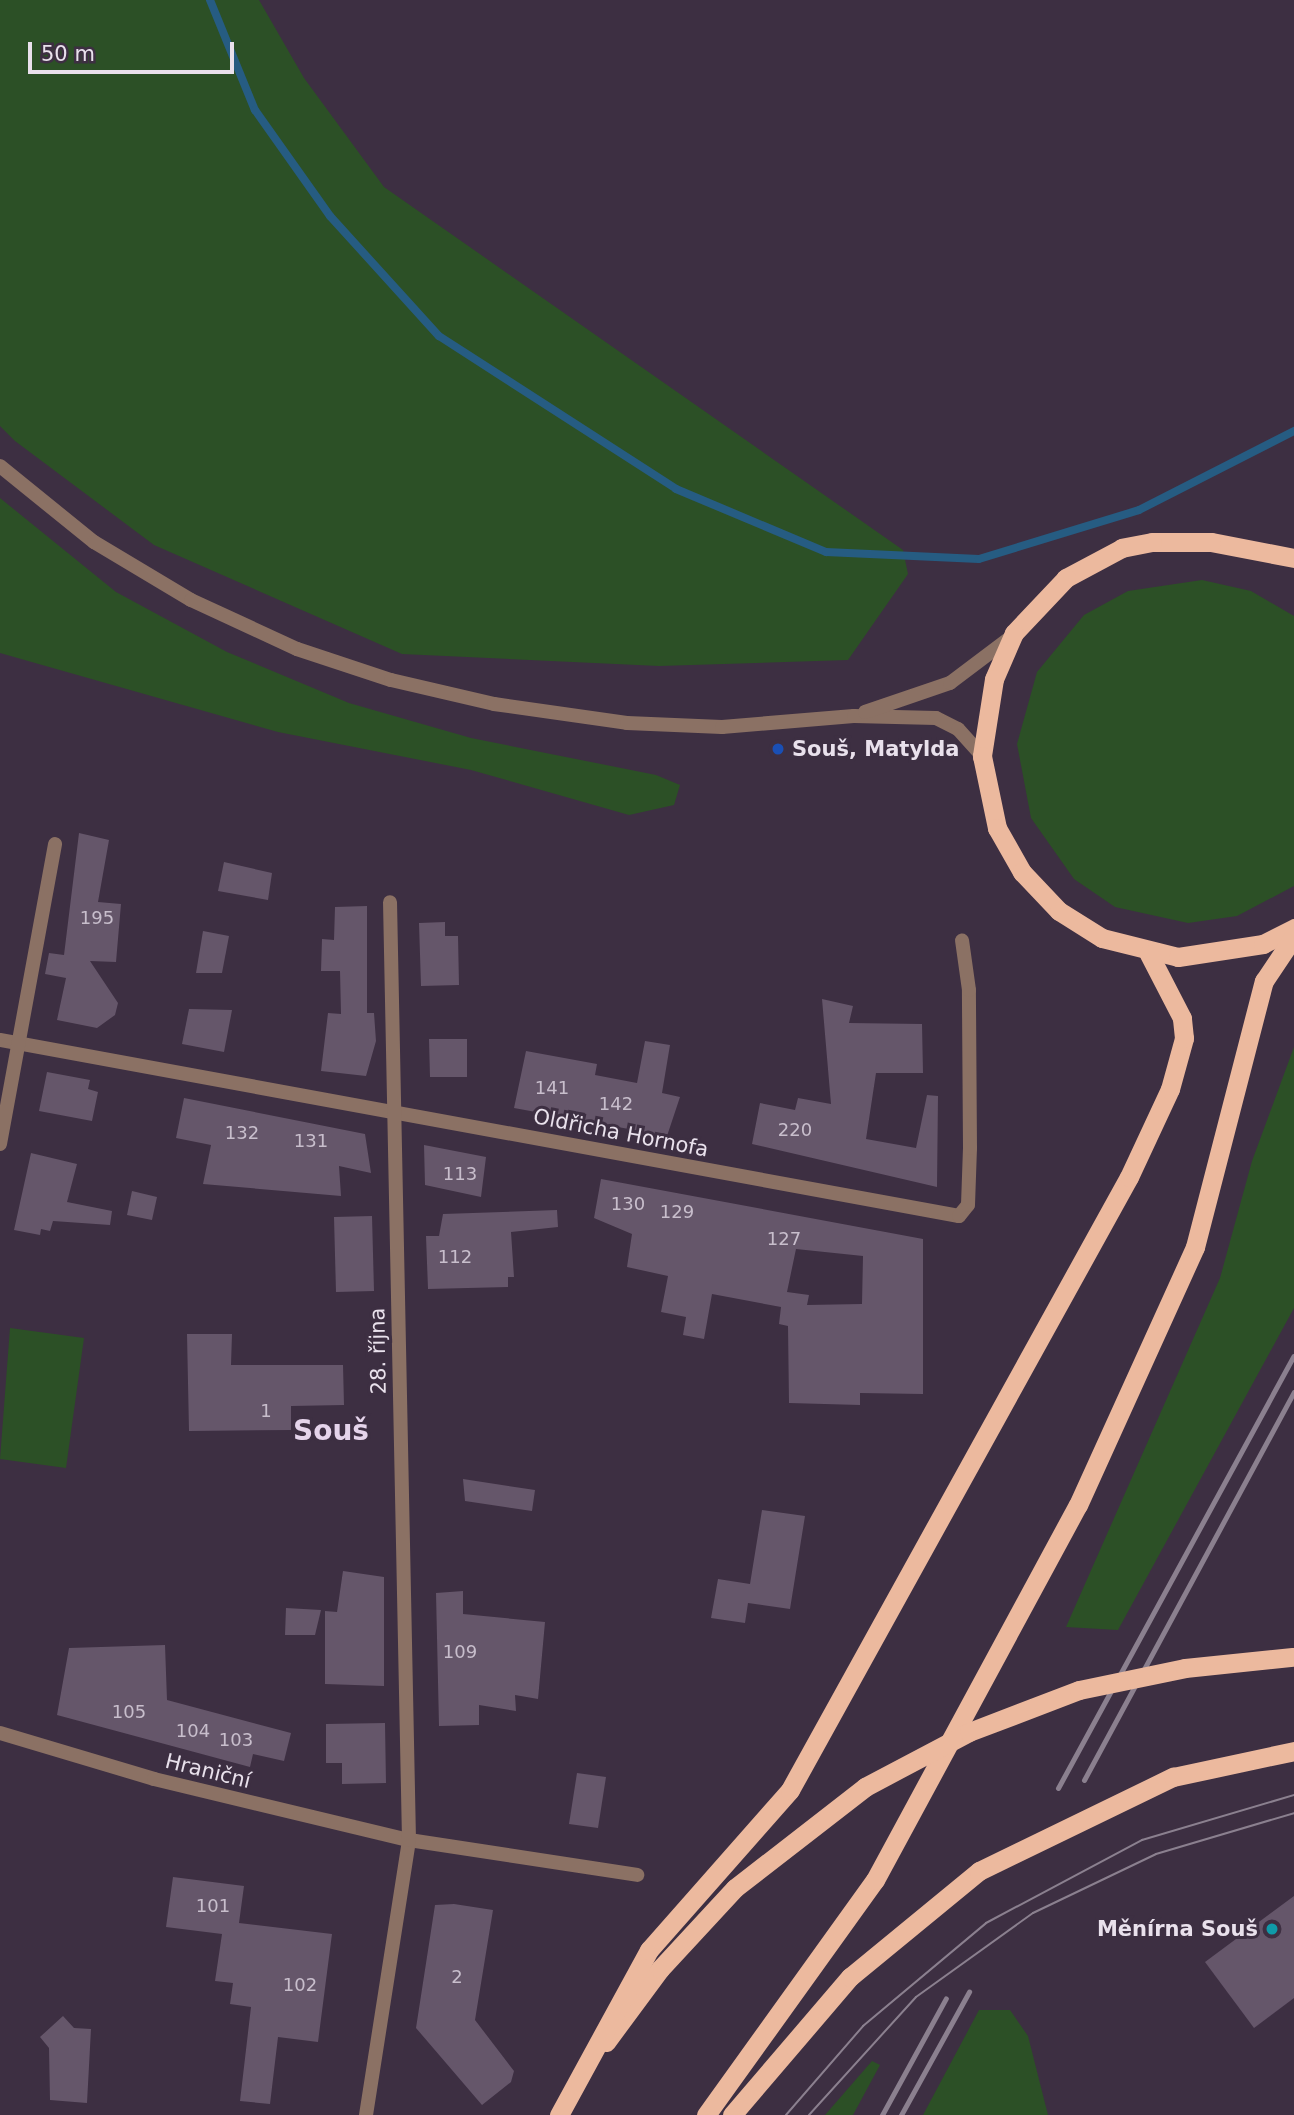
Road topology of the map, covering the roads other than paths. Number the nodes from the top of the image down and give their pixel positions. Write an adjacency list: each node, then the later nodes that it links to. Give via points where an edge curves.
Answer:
1 (0, 466): 6 (street, via 94,542 191,600 297,649 391,680 495,704 627,723 731,727)
2 (1273, 555): 3 (highway); 4 (highway); 5 (highway, via 1211,542 1122,548 1066,578)
3 (1294, 558)
4 (1294, 569)
5 (1014, 633): 6 (street, via 950,683); 7 (highway, via 994,679)
6 (854, 716): 7 (street, via 936,718 958,729)
7 (982, 756): 13 (highway, via 997,828 1039,892 1102,938)
8 (55, 844): 15 (street)
9 (390, 902): 16 (street, 28. října)
10 (1294, 928): 13 (highway, via 1263,944 1218,955)
11 (1294, 936): 25 (highway, via 1264,981 1195,1247 1077,1505 869,1891)
12 (962, 940): 16 (street, Oldřicha Hornofa, via 969,989 970,1148 969,1198 959,1216)
13 (1149, 954): 24 (highway, via 1182,1018 1184,1038 1170,1089 1129,1177 785,1799 649,1950)
14 (0, 1040): 15 (street, Oldřicha Hornofa)
15 (19, 1044): 16 (street, Oldřicha Hornofa); 17 (street)
16 (394, 1112): 21 (street, 28. října)
17 (0, 1144)
18 (1293, 1657): 24 (highway, bridge, via 1185,1668 1079,1690 969,1732 865,1787 772,1854 700,1924 620,2022)
19 (0, 1733): 21 (street, Hraniční, via 153,1779)
20 (1294, 1751): 26 (highway, via 1173,1777 979,1871 877,1950 787,2044)
21 (409, 1840): 22 (street, Hraniční); 23 (street)
22 (637, 1875)
23 (366, 2115)
24 (560, 2115)
25 (706, 2115)
26 (732, 2115)

